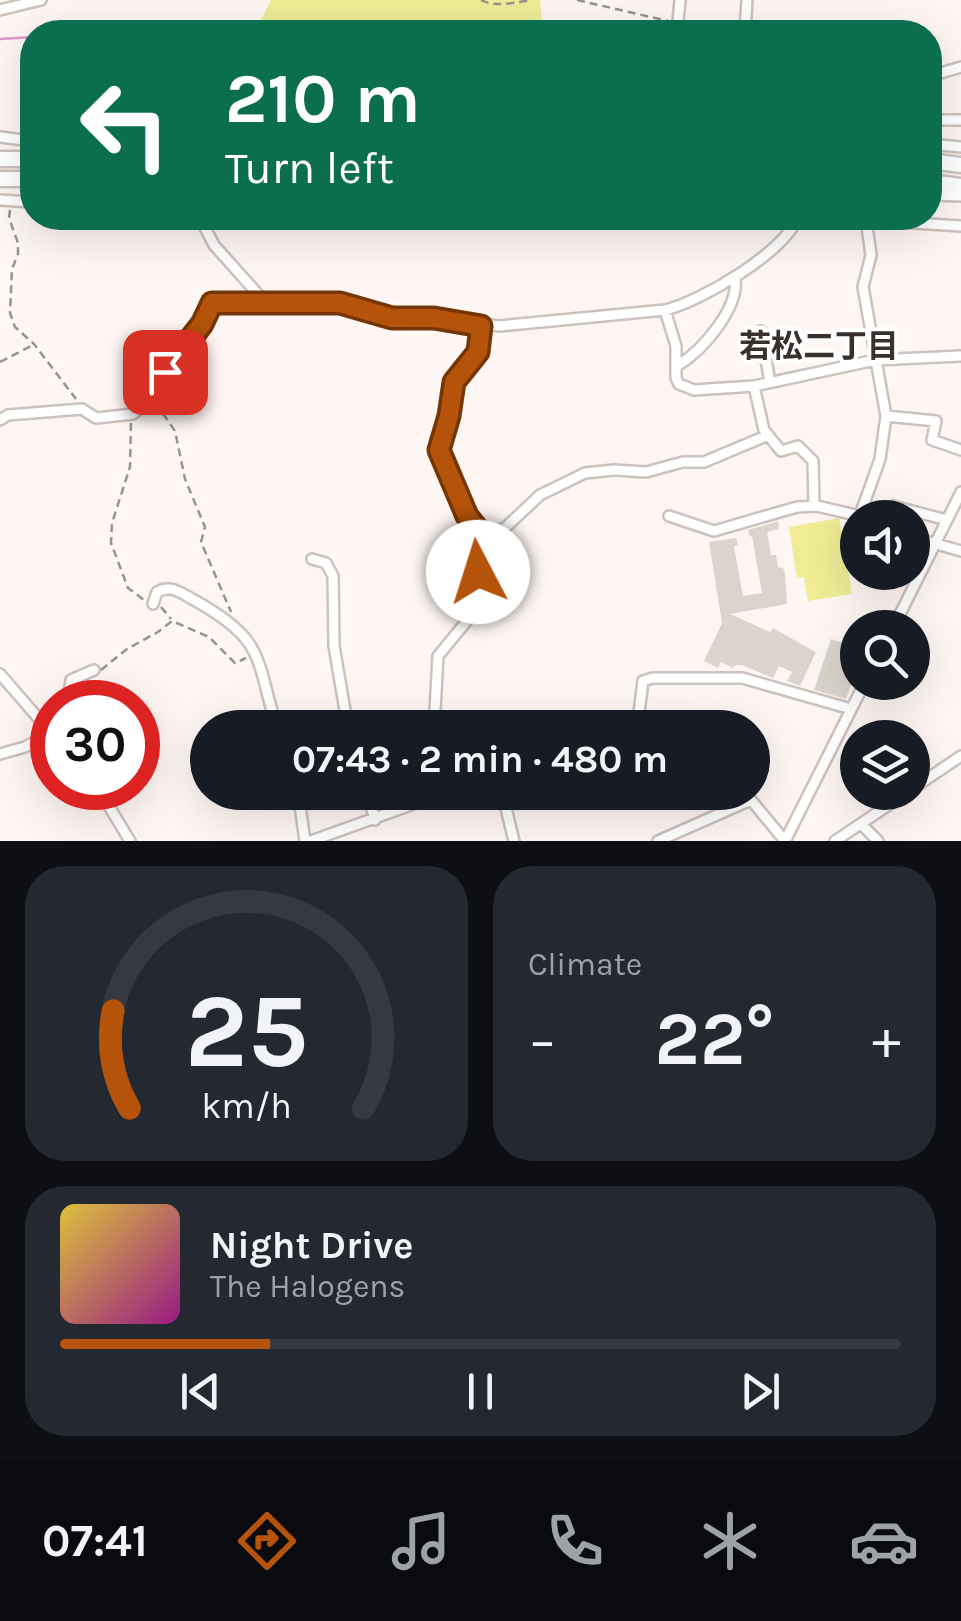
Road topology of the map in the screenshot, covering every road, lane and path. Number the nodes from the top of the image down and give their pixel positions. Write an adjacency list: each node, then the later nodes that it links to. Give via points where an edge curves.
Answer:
1 (40, 0): 5 (street)
2 (481, 0): 3 (path)
3 (532, 0)
4 (577, 0): 6 (path)
5 (0, 10)
6 (648, 20)
7 (6, 199): 16 (path, via 18,243 10,314)
8 (206, 230): 12 (street)
9 (790, 230): 11 (street)
10 (868, 230): 18 (street, via 864,288)
11 (735, 277): 13 (street); 20 (street, via 736,293 718,324 697,354)
12 (264, 301): 14 (street, via 340,303 392,318); 23 (street, via 212,303)
13 (665, 310): 14 (street); 20 (street)
14 (481, 326): 37 (street, via 478,352 454,382 439,450 467,516)
15 (761, 331): 21 (street)
16 (34, 344): 19 (path); 24 (path)
17 (961, 356): 18 (street)
18 (875, 360): 21 (street); 26 (street)
19 (0, 362)
20 (677, 366): 22 (street, via 677,382 694,390)
21 (770, 382): 22 (street)
22 (754, 386): 28 (street)
23 (145, 405): 25 (street); 45 (path, via 175,431 185,479 206,527 202,542)
24 (82, 410): 25 (street, via 96,418); 27 (street)
25 (133, 414): 42 (path, via 130,467 111,543 128,588)
26 (886, 416): 29 (street, via 936,422 932,440); 31 (street)
27 (0, 420)
28 (766, 436): 32 (street, via 780,452 798,446 813,461); 37 (street, via 704,462 585,473 540,494 505,528)
29 (961, 450)
30 (961, 492): 36 (street)
31 (868, 500)
32 (814, 506): 33 (street); 34 (street, via 714,531)
33 (840, 511)
34 (669, 516)
35 (930, 516): 36 (street)
36 (947, 520): 39 (street)
37 (483, 536): 54 (street, via 466,622 438,656)
38 (930, 544): 39 (street)
39 (934, 546): 40 (street); 43 (street)
40 (961, 552)
41 (312, 559): 53 (street, via 333,576 334,646)
42 (153, 604): 44 (path); 45 (street, via 157,592 175,590)
43 (902, 610)
44 (172, 620): 46 (path, via 209,637 234,663); 47 (path)
45 (237, 628): 52 (street, via 259,657)
46 (250, 657)
47 (94, 670): 49 (street)
48 (0, 674): 51 (street)
49 (71, 680)
50 (856, 700): 56 (street)
51 (30, 708)
52 (272, 710)
53 (345, 710)
54 (435, 710)
55 (639, 710): 56 (street, via 643,682 653,678 742,678)
56 (851, 710): 73 (street)
57 (30, 742): 58 (street)
58 (0, 754)
59 (960, 757): 60 (street)
60 (930, 777)
61 (111, 810): 69 (street)
62 (302, 810): 70 (street)
63 (373, 810): 67 (street)
64 (399, 810): 67 (street)
65 (506, 810): 71 (street)
66 (882, 810): 68 (street)
67 (376, 820): 70 (street)
68 (861, 824): 74 (street); 75 (street)
69 (130, 841)
70 (308, 841)
71 (514, 841)
72 (658, 841): 73 (street, via 750,800)
73 (785, 841)
74 (835, 841)
75 (878, 841)

